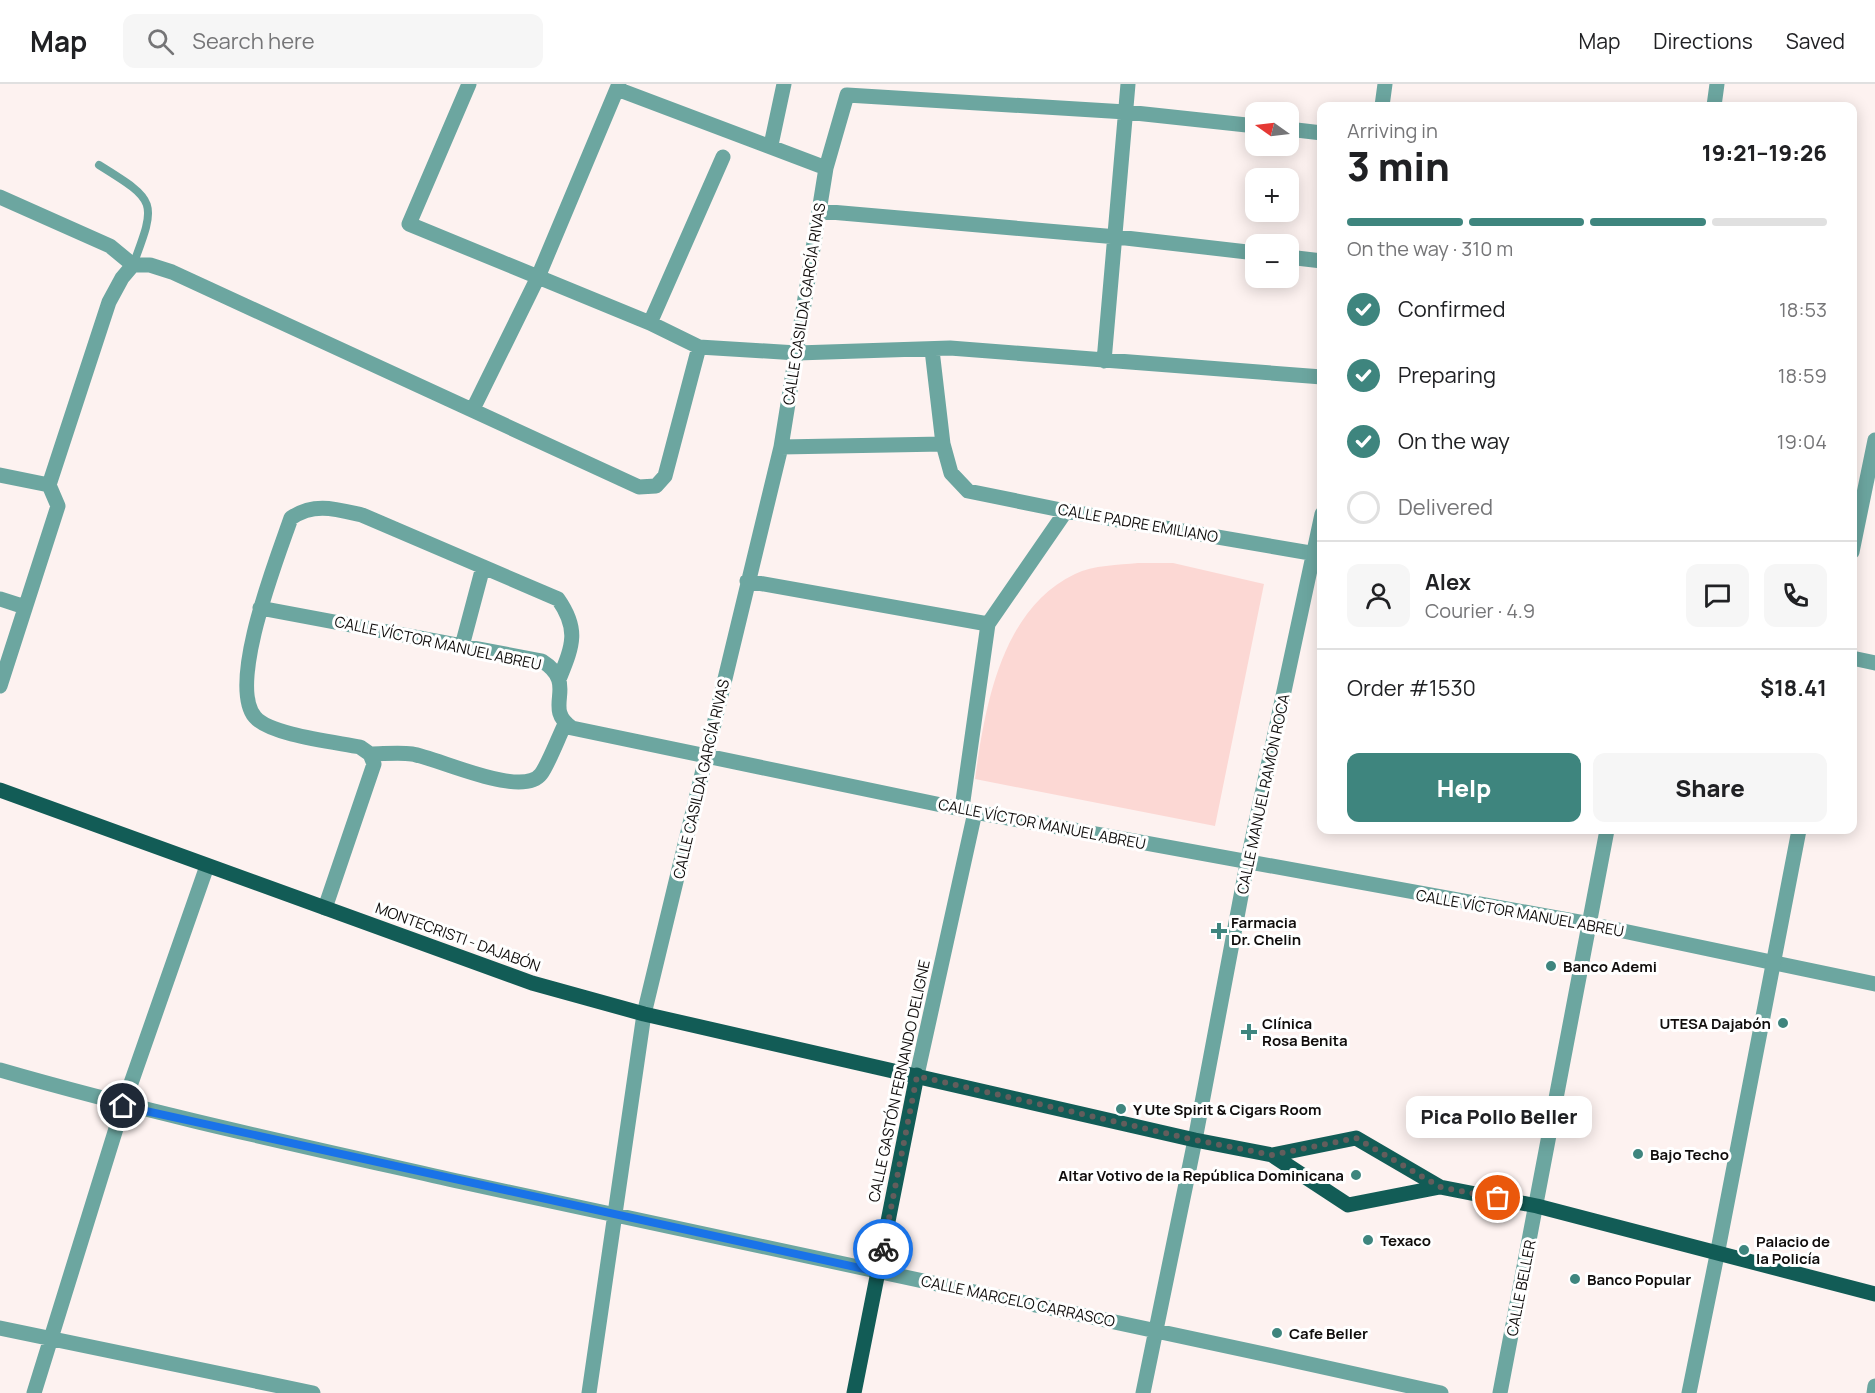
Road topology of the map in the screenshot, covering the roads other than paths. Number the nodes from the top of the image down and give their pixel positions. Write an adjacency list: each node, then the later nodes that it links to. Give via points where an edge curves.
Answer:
1 (469, 84): 24 (street, via 409,224)
2 (784, 84): 13 (street)
3 (1128, 84): 9 (street)
4 (1385, 84): 7 (street)
5 (1717, 84): 8 (street)
6 (618, 87): 13 (street); 24 (street)
7 (1383, 102)
8 (1715, 102)
9 (1126, 112): 10 (street); 16 (street, CALLE CASILDA GARCÍA RIVAS, via 847,95); 19 (street)
10 (1245, 125)
11 (1299, 130): 12 (street)
12 (1317, 132)
13 (771, 146): 16 (street)
14 (723, 158): 25 (street)
15 (99, 165): 23 (lane, via 138,189 148,206 147,226)
16 (826, 168): 18 (street, CALLE CASILDA GARCÍA RIVAS)
17 (0, 197): 23 (street, via 110,246)
18 (819, 211): 19 (street); 28 (street, CALLE CASILDA GARCÍA RIVAS)
19 (1117, 237): 20 (street); 29 (street)
20 (1245, 252)
21 (1299, 258): 22 (street)
22 (1317, 260)
23 (133, 265): 31 (street, via 150,265 172,272); 36 (street, via 109,302)
24 (538, 277): 25 (street); 31 (street)
25 (650, 323): 26 (street)
26 (699, 346): 28 (street); 31 (street, via 665,476 656,486 639,487)
27 (932, 350): 28 (street); 29 (street, via 950,348); 33 (street)
28 (797, 353): 34 (street, CALLE CASILDA GARCÍA RIVAS)
29 (1104, 361): 30 (street)
30 (1317, 377)
31 (473, 409)
32 (1875, 440): 38 (street)
33 (943, 444): 34 (street); 37 (street, CALLE PADRE EMILIANO, via 951,473 968,490)
34 (781, 447): 42 (street, CALLE CASILDA GARCÍA RIVAS)
35 (0, 475): 36 (street)
36 (49, 485): 44 (street, via 58,506)
37 (1066, 511): 39 (street, CALLE PADRE EMILIANO); 46 (street)
38 (1857, 528)
39 (1317, 555)
40 (1317, 559): 59 (street, CALLE MANUEL RAMÓN ROCA)
41 (483, 567): 45 (street, via 362,515 328,507 304,509 291,518); 47 (street); 50 (street, via 558,599 570,616 570,651)
42 (747, 581): 46 (street); 54 (street, CALLE CASILDA GARCÍA RIVAS)
43 (0, 599): 44 (street)
44 (25, 607): 51 (street)
45 (260, 608): 47 (street, CALLE VÍCTOR MANUEL ABREU); 53 (street, via 247,672 246,699 255,717 272,728 360,747)
46 (988, 624): 56 (street, CALLE GASTÓN FERNANDO DELIGNE)
47 (462, 646): 50 (street, CALLE VÍCTOR MANUEL ABREU, via 542,662)
48 (1857, 659): 49 (street)
49 (1875, 663)
50 (560, 677): 52 (street, CALLE VÍCTOR MANUEL ABREU, via 559,710)
51 (0, 686)
52 (565, 724): 53 (street, via 541,775 529,782 517,783 412,754); 54 (street, CALLE VÍCTOR MANUEL ABREU, via 572,729)
53 (370, 754): 61 (street, via 372,774)
54 (707, 756): 56 (street, CALLE VÍCTOR MANUEL ABREU); 65 (street, CALLE CASILDA GARCÍA RIVAS)
55 (0, 790): 60 (main road, MONTECRISTI - DAJABÓN)
56 (968, 810): 59 (street, CALLE VÍCTOR MANUEL ABREU); 67 (street, CALLE GASTÓN FERNANDO DELIGNE)
57 (1606, 834): 62 (street, CALLE BELLER)
58 (1798, 834): 63 (street)
59 (1247, 864): 62 (street, CALLE VÍCTOR MANUEL ABREU); 69 (street, CALLE MANUEL RAMÓN ROCA)
60 (207, 866): 61 (main road, MONTECRISTI - DAJABÓN); 68 (street)
61 (325, 908): 65 (main road, MONTECRISTI - DAJABÓN, via 532,983)
62 (1590, 924): 63 (street, CALLE VÍCTOR MANUEL ABREU); 72 (street, CALLE BELLER)
63 (1774, 963): 64 (street, CALLE VÍCTOR MANUEL ABREU); 74 (street)
64 (1875, 984)
65 (644, 1014): 67 (main road, MONTECRISTI - DAJABÓN); 73 (street, CALLE CASILDA GARCÍA RIVAS)
66 (0, 1070): 68 (street, CALLE MARCELO CARRASCO)
67 (917, 1076): 69 (main road, MONTECRISTI - DAJABÓN); 75 (main road, CALLE GASTÓN FERNANDO DELIGNE)
68 (123, 1106): 73 (street, CALLE MARCELO CARRASCO); 79 (street)
69 (1195, 1140): 70 (main road, MONTECRISTI - DAJABÓN); 78 (street, CALLE MANUEL RAMÓN ROCA)
70 (1272, 1155): 71 (main road, via 1356,1138); 71 (main road, via 1348,1205)
71 (1440, 1187): 72 (main road)
72 (1537, 1206): 74 (main road); 87 (street, CALLE BELLER)
73 (613, 1216): 75 (street, CALLE MARCELO CARRASCO); 83 (street, CALLE CASILDA GARCÍA RIVAS)
74 (1717, 1255): 76 (main road); 88 (street)
75 (878, 1272): 78 (street, CALLE MARCELO CARRASCO); 84 (main road, CALLE GASTÓN FERNANDO DELIGNE)
76 (1875, 1294)
77 (0, 1328): 79 (street)
78 (1155, 1329): 85 (street, CALLE MANUEL RAMÓN ROCA); 86 (street, CALLE MARCELO CARRASCO)
79 (51, 1338): 81 (street); 82 (street)
80 (1875, 1386): 89 (street)
81 (34, 1393)
82 (313, 1393)
83 (589, 1393)
84 (854, 1393)
85 (1143, 1393)
86 (1441, 1393)
87 (1500, 1393)
88 (1689, 1393)
89 (1874, 1393)

